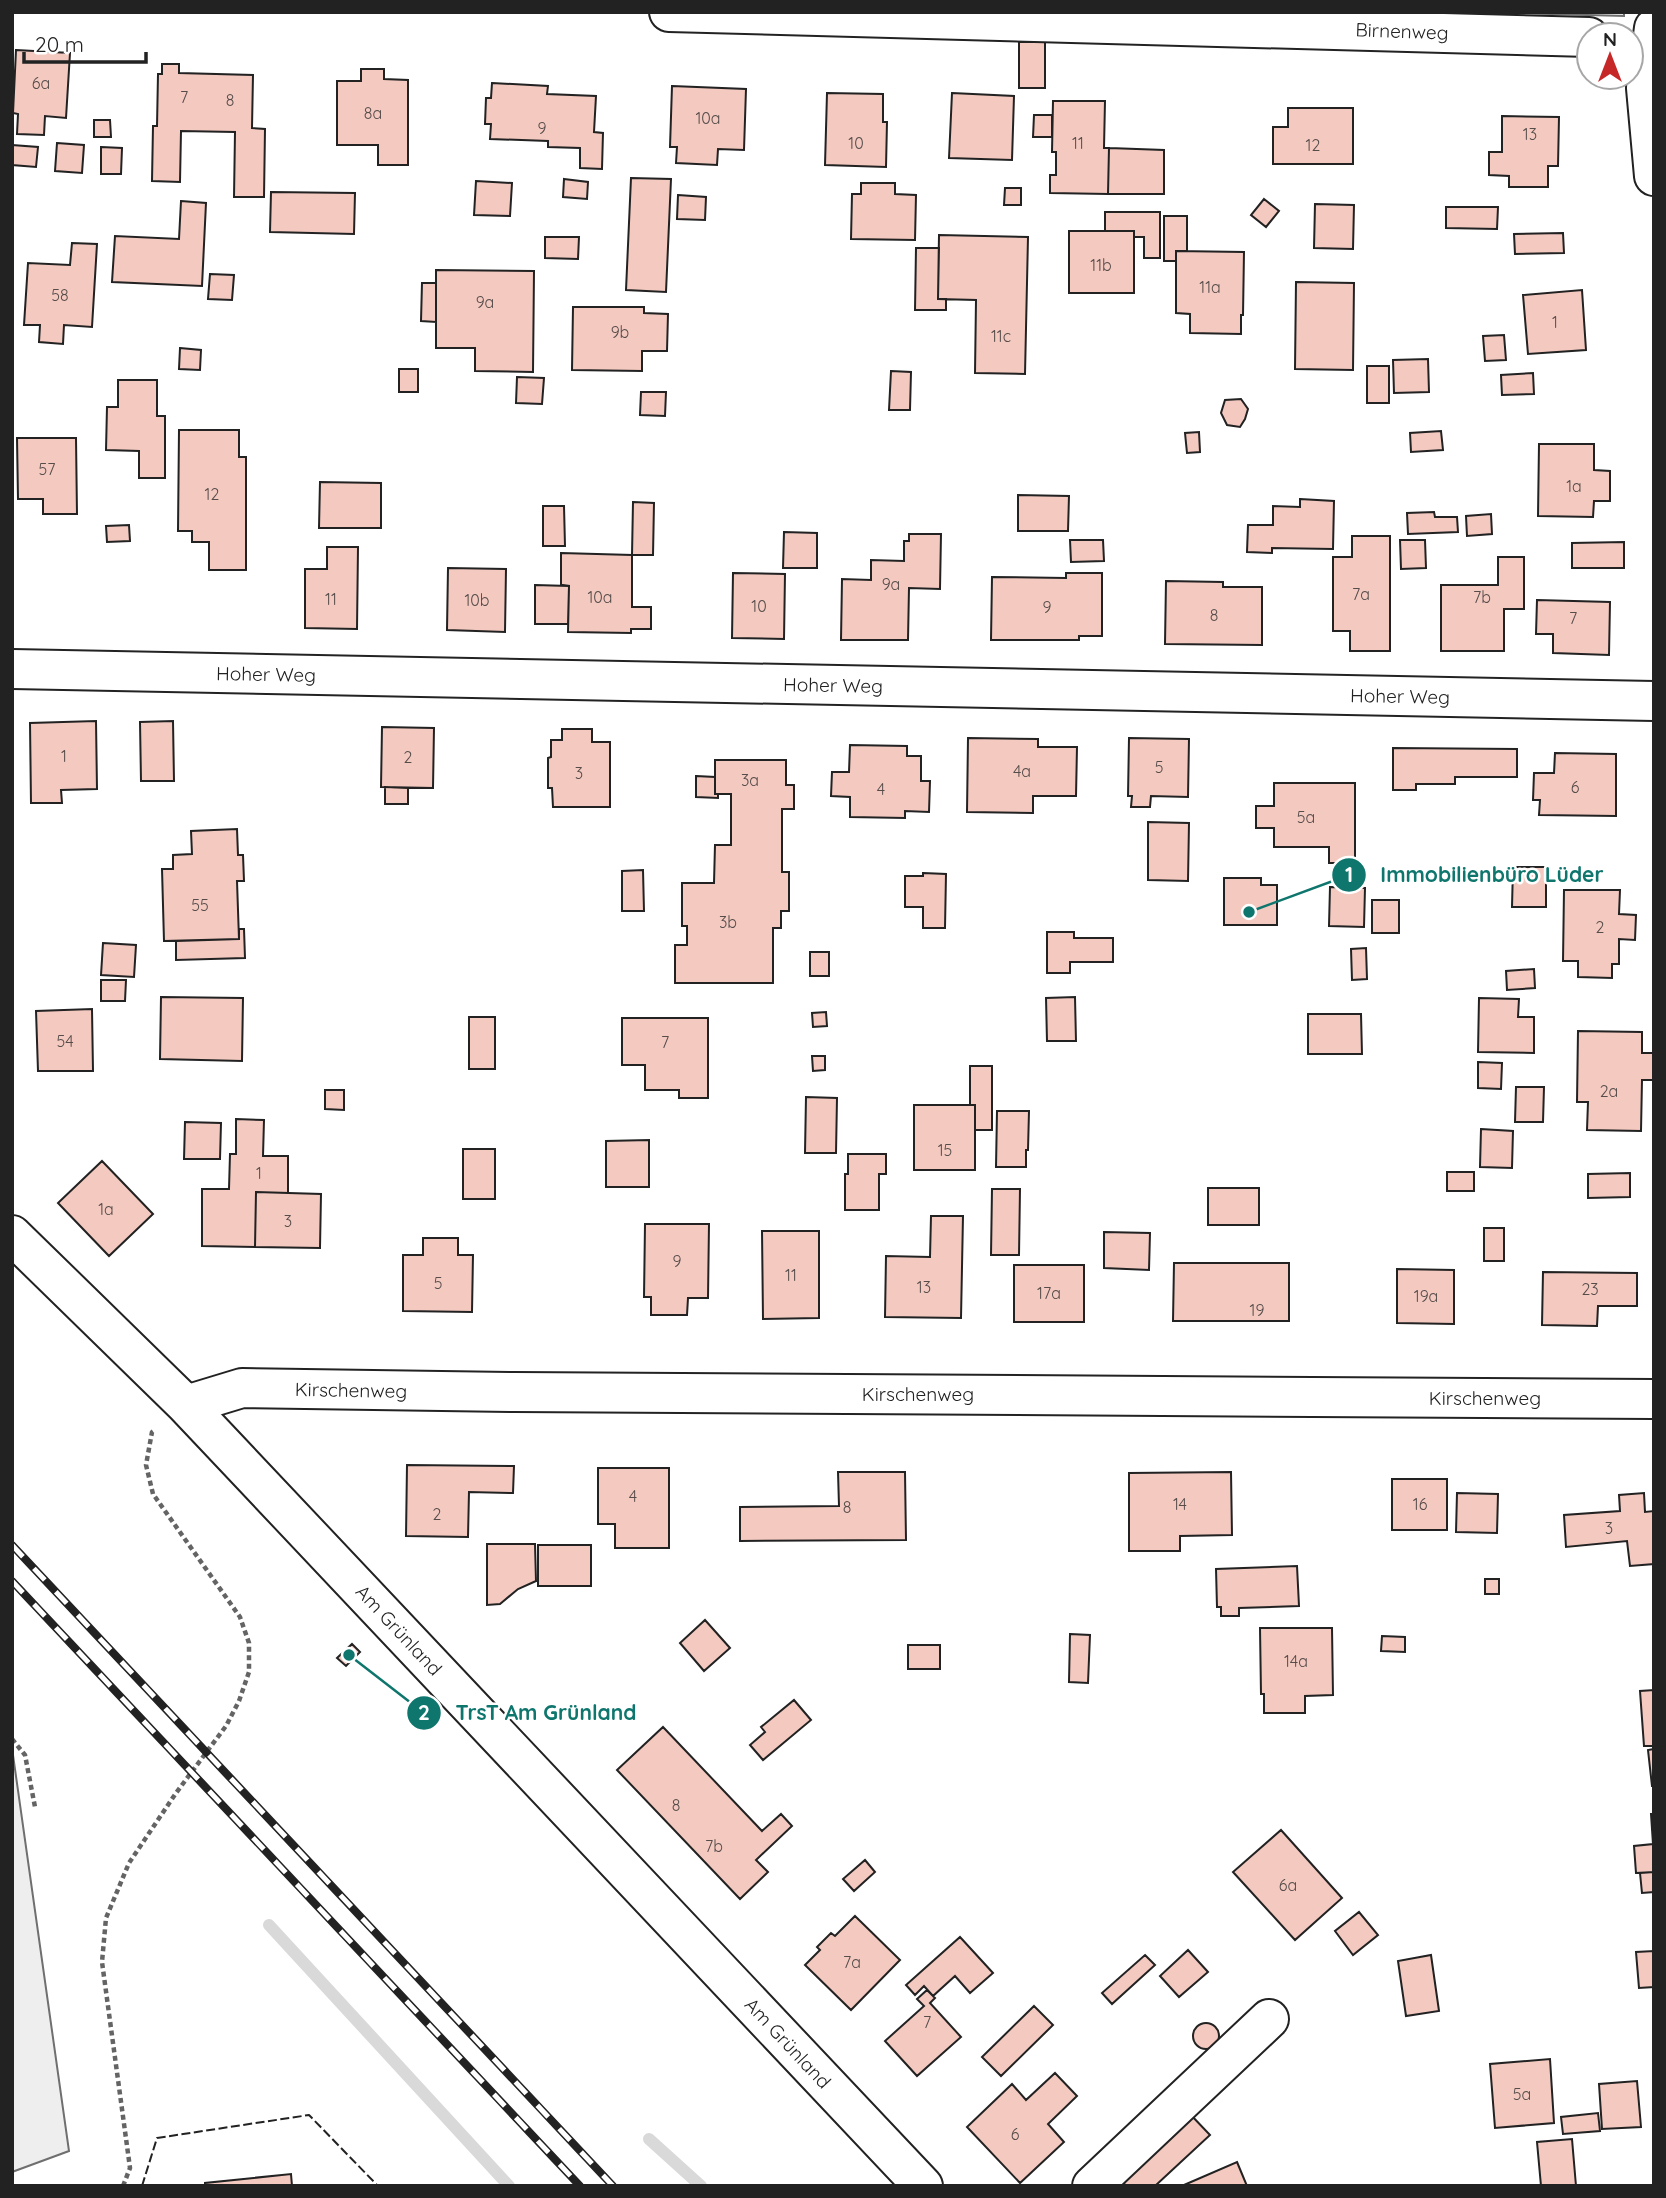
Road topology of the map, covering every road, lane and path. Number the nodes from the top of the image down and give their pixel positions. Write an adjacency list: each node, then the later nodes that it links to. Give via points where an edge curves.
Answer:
1 (669, 12): 3 (street, Birnenweg)
2 (1648, 36): 4 (street, via 1646,88)
3 (1575, 37)
4 (1654, 176)
5 (12, 669): 6 (street, Hoher Weg)
6 (1654, 701)
7 (12, 1235): 9 (street, Am Grünland)
8 (1654, 1399): 9 (street, Kirschenweg, via 243,1388)
9 (186, 1405): 13 (path, via 152,1432 146,1465 153,1494 240,1618 249,1643 249,1672 226,1726 129,1863 106,1918 102,1962 130,2168); 14 (street, Am Grünland)
10 (12, 1739): 11 (path, via 25,1755)
11 (35, 1807)
12 (1269, 2018): 15 (street)
13 (122, 2186)
14 (923, 2186)
15 (1092, 2186)

